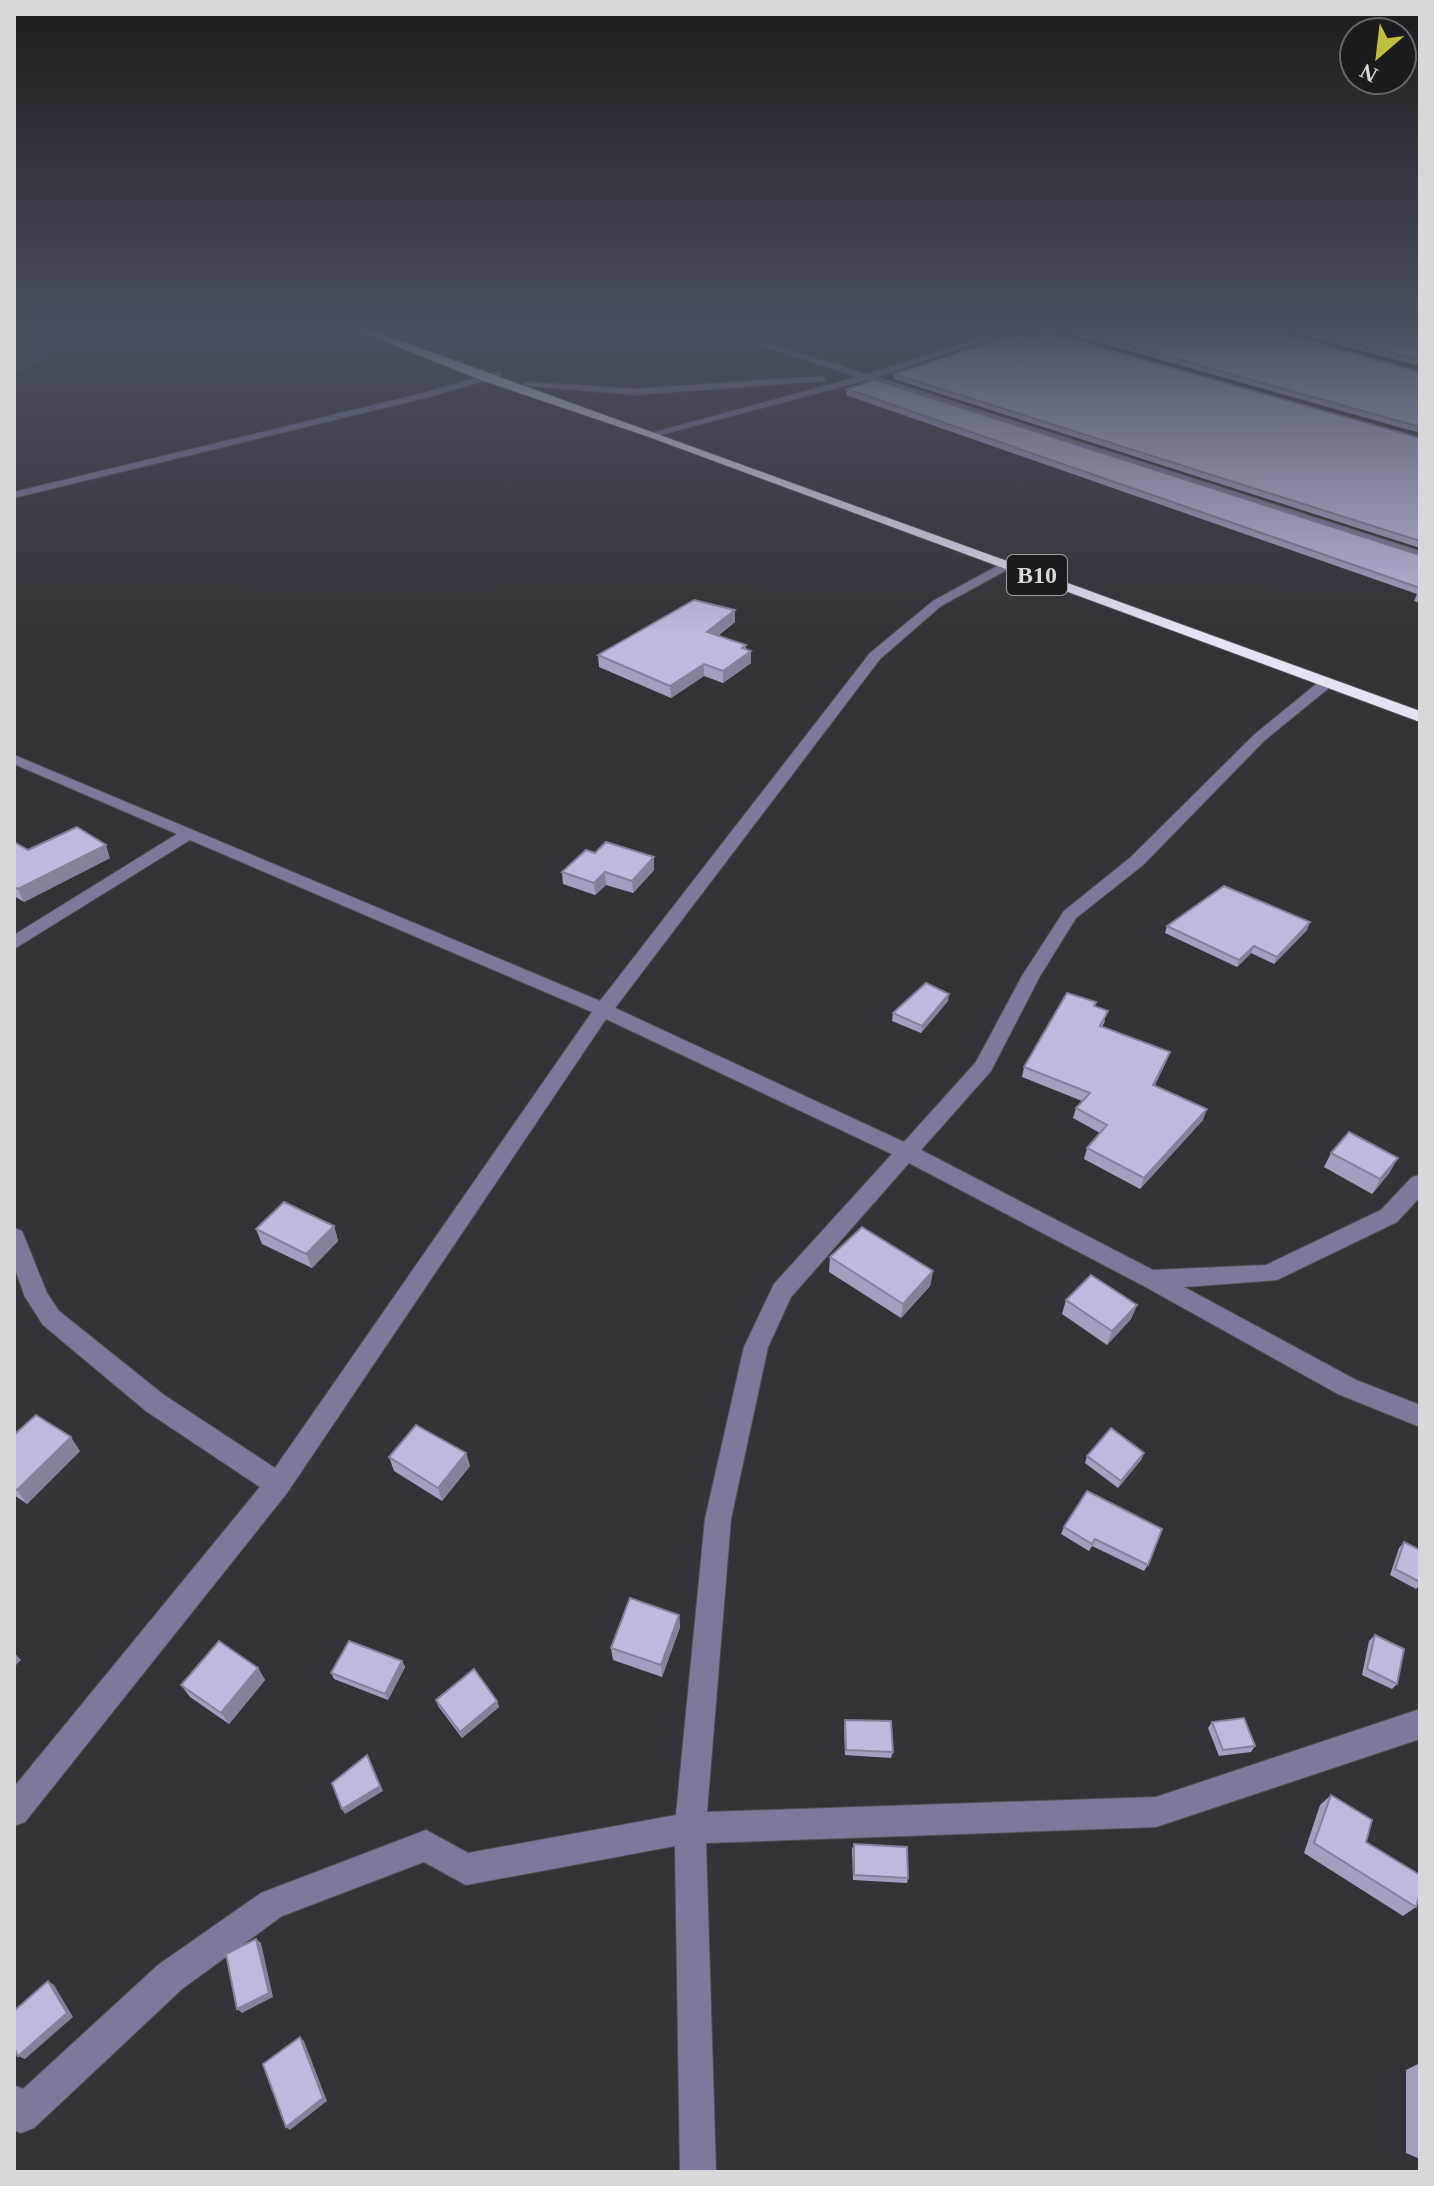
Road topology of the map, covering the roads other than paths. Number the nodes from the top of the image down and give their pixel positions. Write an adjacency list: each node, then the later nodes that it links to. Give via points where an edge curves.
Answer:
1 (276, 430): 7 (street)
2 (641, 430): 6 (highway, B10)
3 (643, 430): 6 (highway, B10)
4 (668, 430): 6 (street)
5 (1032, 430): 8 (street)
6 (653, 434): 9 (highway, B10)
7 (14, 495)
8 (1420, 555)
9 (1008, 564): 10 (highway, B10); 15 (street, via 938,600 890,640)
10 (1325, 684): 11 (highway, B10); 16 (street, via 1260,737 1137,861 1070,915 984,1066)
11 (1420, 717)
12 (14, 759): 13 (street)
13 (190, 833): 14 (street); 15 (street)
14 (14, 943)
15 (603, 1010): 16 (street); 21 (street)
16 (904, 1151): 19 (street); 24 (street, via 782,1291 756,1347 718,1519)
17 (1420, 1183): 19 (street, via 1389,1216 1269,1274)
18 (14, 1237): 21 (street, via 37,1297 51,1318 155,1403)
19 (1150, 1279): 20 (street, via 1347,1387)
20 (1420, 1416)
21 (278, 1485): 23 (street)
22 (1420, 1724): 24 (street, via 1156,1812)
23 (14, 1811)
24 (690, 1828): 25 (street, via 466,1869 426,1846 272,1904 170,1977 21,2115); 26 (street)
25 (14, 2103)
26 (698, 2172)

